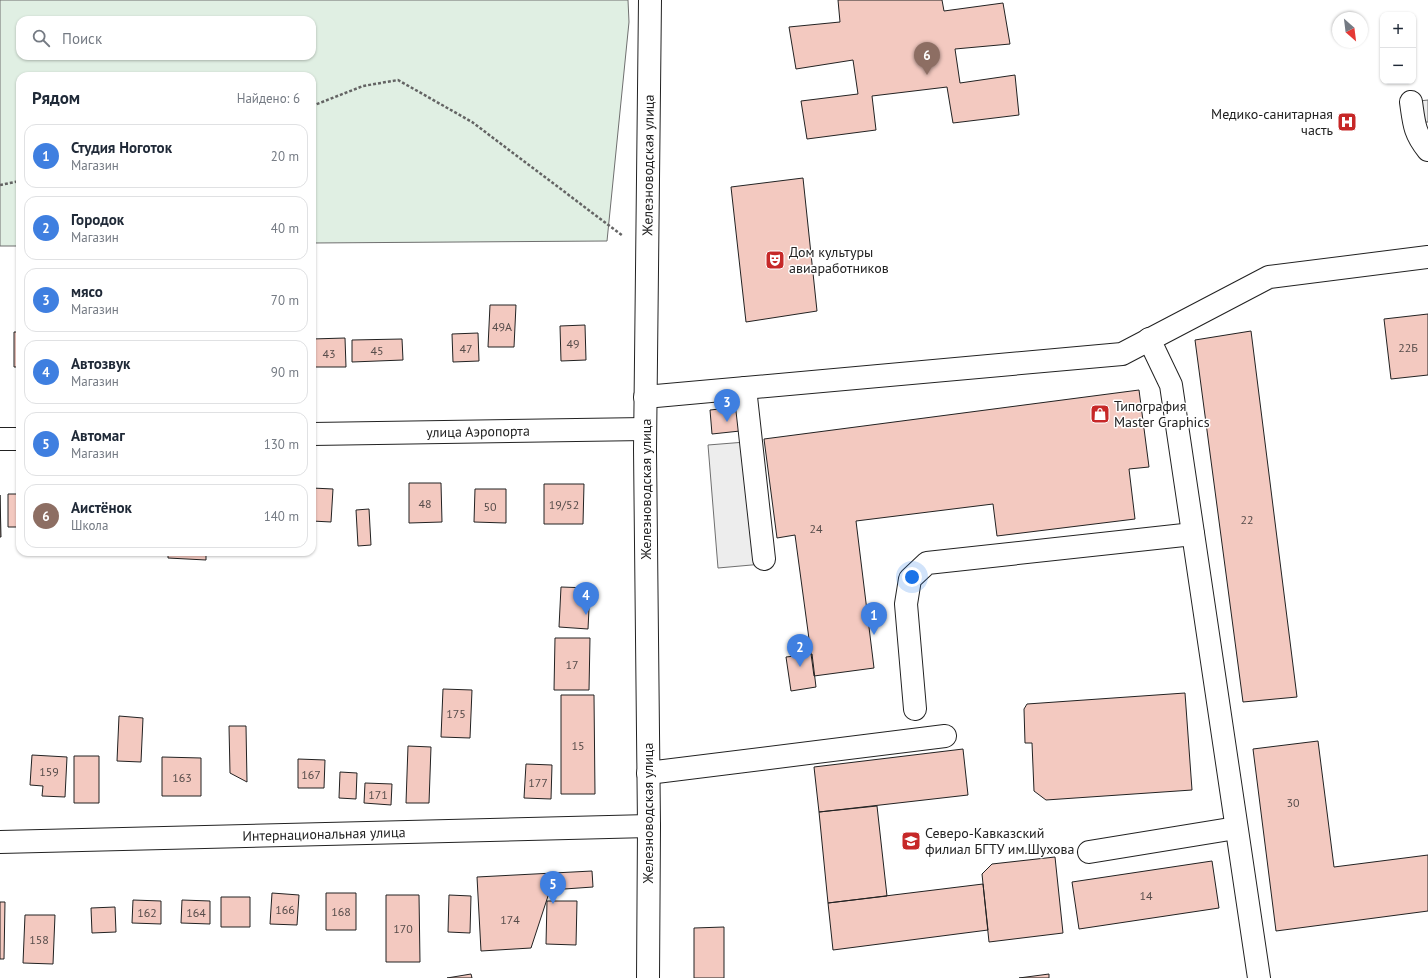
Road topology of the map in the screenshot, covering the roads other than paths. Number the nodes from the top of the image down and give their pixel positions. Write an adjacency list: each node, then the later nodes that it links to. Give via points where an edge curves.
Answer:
1 (650, 0): 7 (street, Железноводская улица)
2 (1411, 102): 3 (street, via 1416,131)
3 (1428, 150)
4 (1428, 257): 5 (street, via 1269,277)
5 (1149, 339): 6 (street, via 1122,354); 12 (street, via 1171,385)
6 (745, 388): 7 (street); 13 (street)
7 (646, 397): 8 (street, Железноводская улица)
8 (645, 429): 9 (street, улица Аэропорта); 16 (street, Железноводская улица)
9 (316, 434)
10 (0, 439): 11 (street)
11 (16, 439)
12 (1193, 534): 14 (street, via 927,563 910,579 906,604); 18 (street)
13 (764, 559)
14 (915, 708)
15 (945, 736): 16 (street)
16 (648, 773): 17 (street, Железноводская улица)
17 (649, 826): 19 (street, Интернациональная улица); 21 (street, Железноводская улица)
18 (1236, 828): 20 (street); 22 (street)
19 (0, 842)
20 (1089, 852)
21 (648, 978)
22 (1259, 978)

